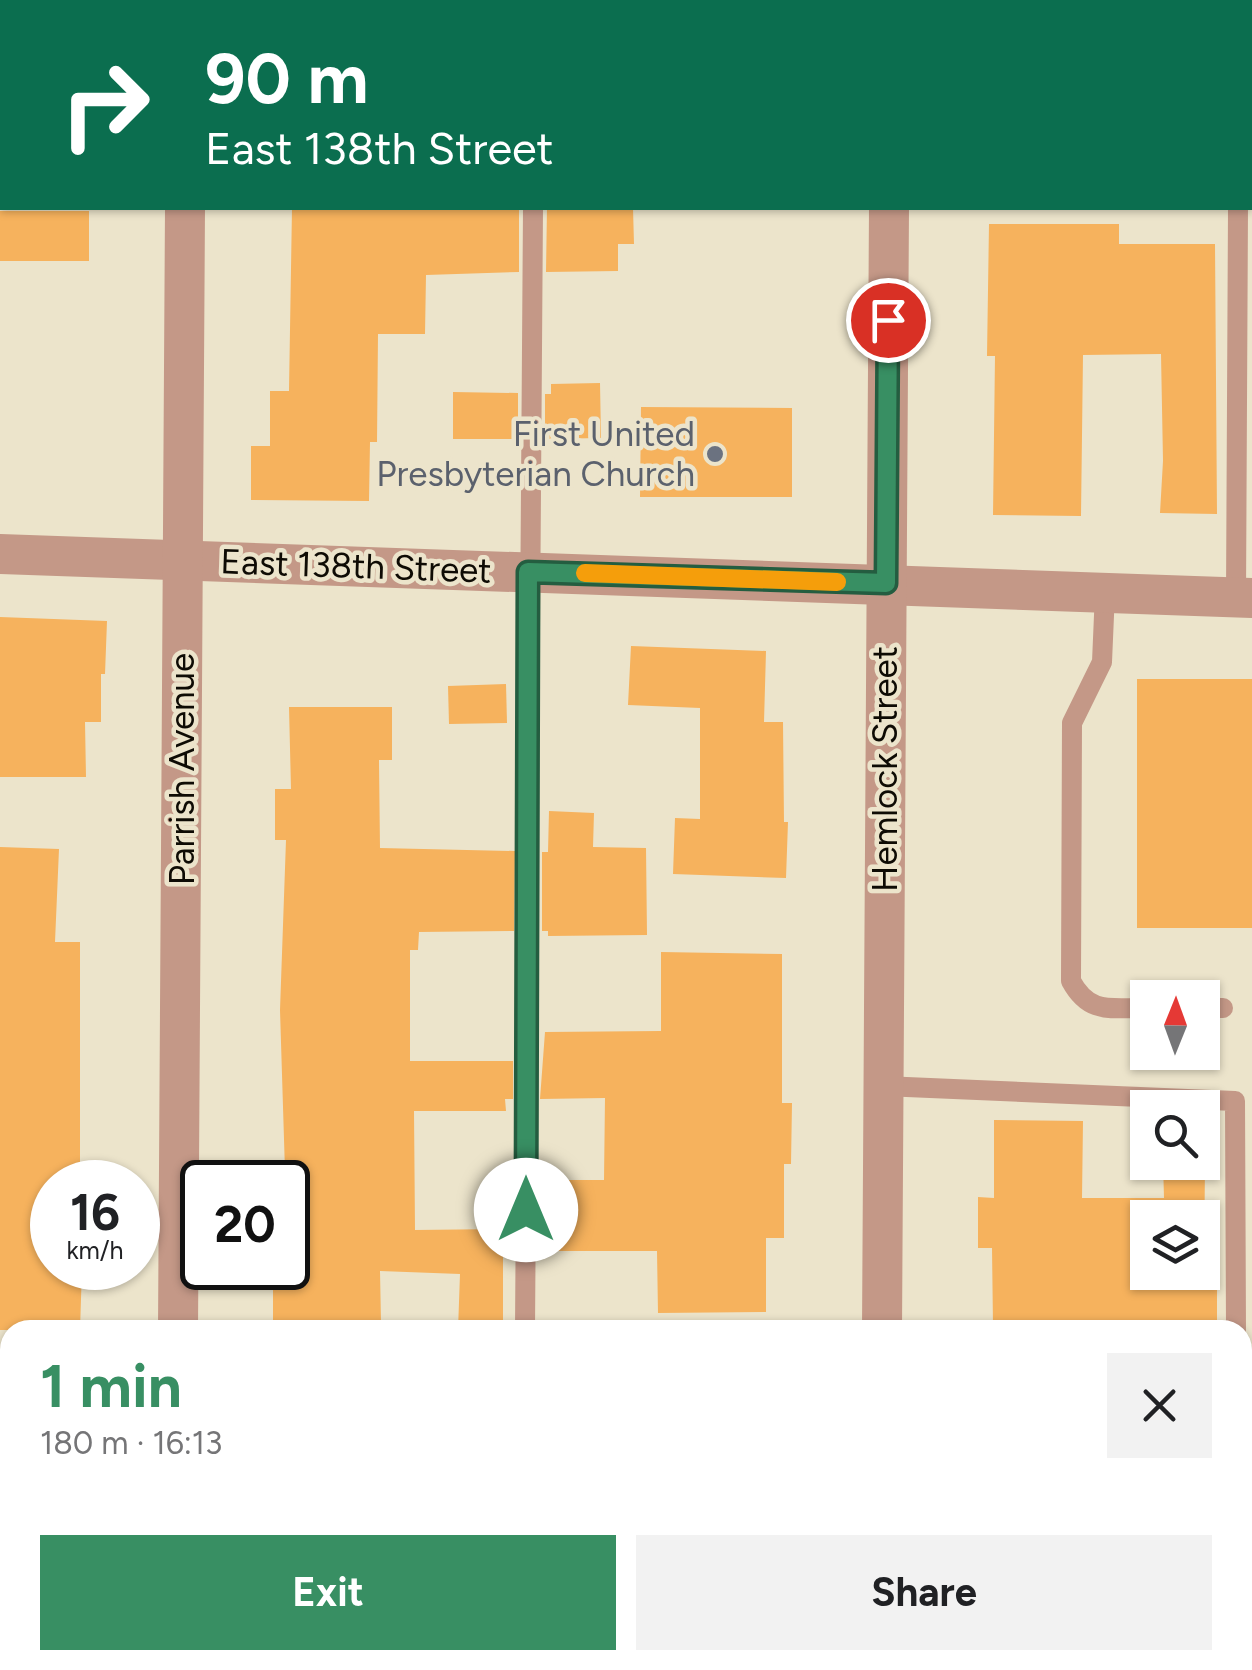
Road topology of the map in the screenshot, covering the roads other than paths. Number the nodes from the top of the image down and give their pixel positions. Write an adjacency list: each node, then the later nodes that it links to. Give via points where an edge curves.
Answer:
1 (184, 210): 6 (street, Parrish Avenue)
2 (533, 210): 7 (lane)
3 (889, 210): 8 (street, Hemlock Street)
4 (1238, 210): 10 (lane)
5 (0, 554): 6 (street, East 138th Street)
6 (183, 561): 7 (street, East 138th Street); 13 (street, Parrish Avenue)
7 (528, 572): 8 (street, East 138th Street); 14 (lane)
8 (886, 583): 9 (street, East 138th Street); 12 (street, Hemlock Street)
9 (1105, 592): 10 (street, East 138th Street); 11 (lane, via 1102,662 1072,724 1071,981 1095,1007)
10 (1244, 598)
11 (1130, 1008)
12 (884, 1086): 15 (street, Hemlock Street); 16 (lane, via 1235,1101)
13 (178, 1320)
14 (526, 1320)
15 (882, 1320)
16 (1236, 1320)

